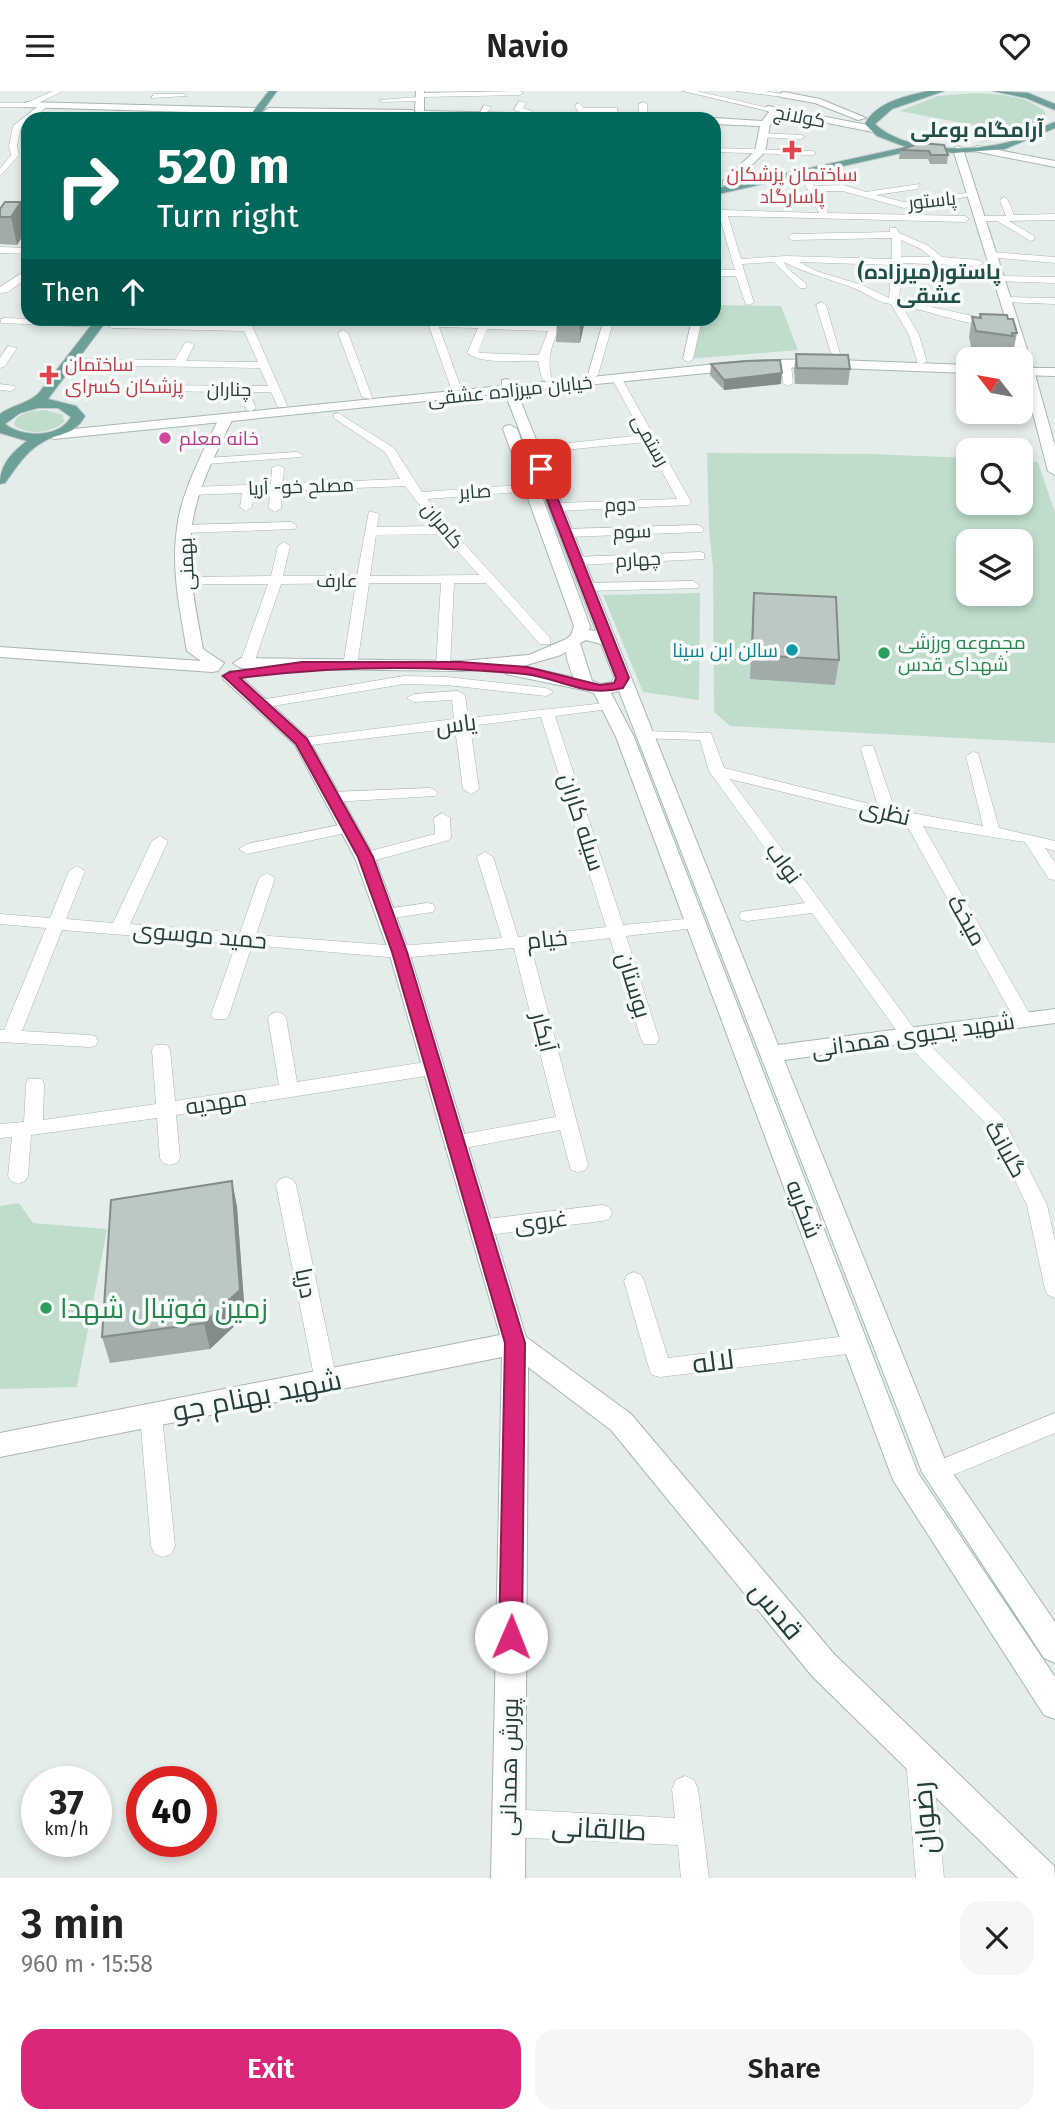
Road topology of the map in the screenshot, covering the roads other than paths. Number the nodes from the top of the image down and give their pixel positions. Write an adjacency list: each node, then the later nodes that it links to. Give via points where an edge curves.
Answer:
1 (59, 91): 21 (street)
2 (273, 91): 30 (main road)
3 (283, 91): 31 (main road)
4 (687, 91): 15 (street, کولانج)
5 (741, 91): 12 (street)
6 (940, 91): 39 (main road, via 878,112)
7 (999, 91): 10 (main road)
8 (519, 93): 25 (street)
9 (184, 94): 13 (street); 26 (street)
10 (1029, 94): 24 (main road)
11 (420, 95): 16 (street); 25 (street)
12 (784, 95): 27 (street, کولانج); 39 (main road, کولانج, via 817,101)
13 (154, 96)
14 (8, 97): 19 (street)
15 (709, 97): 17 (street); 27 (street, کولانج)
16 (383, 100)
17 (701, 102)
18 (522, 103): 34 (street, via 518,110)
19 (0, 104): 21 (street)
20 (643, 104): 36 (street)
21 (27, 105): 23 (main road)
22 (579, 105): 35 (street, via 581,110)
23 (44, 106): 26 (main road); 28 (street)
24 (1055, 107)
25 (488, 108): 32 (main road); 33 (main road)
26 (180, 109): 29 (main road)
27 (771, 109): 39 (main road, کولانج); 41 (main road)
28 (36, 112)
29 (192, 112)
30 (262, 112)
31 (263, 112)
32 (449, 112)
33 (507, 112)
34 (528, 112)
35 (614, 112)
36 (642, 112)
37 (721, 122): 41 (main road)
38 (21, 123): 53 (street, via 13,146)
39 (872, 124): 45 (main road)
40 (1055, 125): 42 (main road)
41 (764, 129): 44 (street); 51 (main road)
42 (1038, 133): 43 (main road); 46 (main road)
43 (1055, 136)
44 (801, 137)
45 (889, 138): 47 (main road); 56 (main road, via 885,146)
46 (1015, 143): 49 (main road); 55 (main road)
47 (929, 147): 48 (main road); 59 (main road)
48 (958, 149): 49 (main road); 69 (main road, پاستور)
49 (977, 149): 55 (main road)
50 (721, 151): 51 (street)
51 (760, 152): 52 (street); 58 (main road)
52 (812, 153)
53 (16, 155): 54 (street); 61 (street)
54 (21, 155)
55 (1021, 156): 60 (main road)
56 (836, 158): 59 (main road); 63 (main road)
57 (739, 162): 58 (street)
58 (752, 162): 63 (main road)
59 (848, 163): 62 (main road)
60 (1055, 164)
61 (0, 174)
62 (797, 175): 66 (street, via 807,180); 67 (main road)
63 (727, 183): 64 (main road)
64 (721, 184)
65 (917, 187): 68 (street)
66 (811, 189): 68 (street, پاستور, via 843,188); 75 (street)
67 (721, 191)
68 (864, 194): 69 (street, پاستور, via 912,205)
69 (972, 195): 81 (main road, پاستور)
70 (1004, 201): 79 (street)
71 (721, 211): 74 (street)
72 (0, 213): 73 (main road)
73 (21, 214)
74 (783, 214): 75 (street); 86 (street)
75 (825, 216): 78 (street)
76 (721, 217): 84 (street)
77 (1055, 217): 79 (street)
78 (919, 218): 80 (street); 85 (street, via 920,223 892,230)
79 (1011, 218): 82 (street)
80 (965, 219)
81 (979, 219): 82 (street); 90 (main road, پاستور)
82 (997, 219): 87 (street)
83 (721, 229): 84 (street)
84 (727, 229): 95 (street)
85 (896, 235): 86 (street); 92 (street); 94 (street)
86 (792, 237): 91 (street)
87 (1031, 238)
88 (0, 250): 89 (street)
89 (21, 250)
90 (991, 255): 93 (street); 103 (main road, پاستور)
91 (782, 259): 95 (street); 96 (street); 105 (street, via 783,269); 106 (street, via 813,273 846,277)
92 (940, 260): 94 (street); 97 (street)
93 (1055, 260)
94 (897, 261): 96 (street); 109 (street)
95 (737, 262): 98 (street)
96 (864, 262): 106 (street)
97 (978, 263)
98 (740, 272): 99 (street); 111 (street)
99 (721, 273)
100 (21, 274): 101 (street)
101 (0, 275)
102 (21, 277): 107 (street)
103 (999, 279): 104 (street); 108 (main road, پاستور)
104 (1055, 280)
105 (803, 286)
106 (859, 287): 109 (street, via 882,300)
107 (0, 290)
108 (1005, 300): 110 (street); 128 (main road, پاستور)
109 (894, 301): 115 (street); 134 (street, via 914,335)
110 (1055, 301)
111 (749, 303)
112 (821, 305): 131 (street)
113 (5, 321): 114 (street)
114 (21, 321)
115 (992, 323)
116 (31, 326): 126 (street)
117 (103, 326): 161 (main road)
118 (104, 326): 132 (main road)
119 (247, 326): 140 (street)
120 (434, 326): 153 (street)
121 (484, 326): 133 (street, via 472,352)
122 (556, 326): 133 (street)
123 (607, 326): 146 (street)
124 (695, 326): 130 (street)
125 (343, 333): 157 (street)
126 (19, 335)
127 (189, 345): 135 (street)
128 (1017, 347)
129 (12, 348): 139 (street)
130 (688, 359)
131 (838, 359): 134 (main road, خیابان میرزاده عشقی); 146 (main road, خیابان میرزاده عشقی, via 743,359)
132 (84, 362): 135 (street, via 145,358); 159 (main road, via 57,398)
133 (542, 362): 137 (street); 148 (street)
134 (922, 362): 136 (main road, خیابان میرزاده عشقی)
135 (179, 363): 140 (street, via 212,359)
136 (956, 363)
137 (508, 364)
138 (786, 364): 144 (main road, خیابان میرزاده عشقی); 149 (main road, خیابان میرزاده عشقی); 150 (street)
139 (0, 365)
140 (265, 365): 156 (street)
141 (1033, 365): 142 (main road)
142 (1055, 366)
143 (1033, 367): 145 (main road)
144 (956, 369)
145 (1055, 372)
146 (593, 375): 148 (main road, خیابان میرزاده عشقی)
147 (152, 379): 154 (street, via 204,380)
148 (547, 379): 151 (main road, خیابان میرزاده عشقی)
149 (617, 379): 151 (main road, خیابان میرزاده عشقی); 168 (street, رستمی)
150 (788, 383)
151 (501, 387): 153 (main road, خیابان میرزاده عشقی); 164 (main road, خیابان میرزاده عشقی); 171 (main road); 180 (main road)
152 (141, 388): 154 (street, چناران)
153 (456, 388): 157 (main road, خیابان میرزاده عشقی)
154 (202, 389): 155 (street, چناران)
155 (241, 389): 156 (street, چناران); 162 (street)
156 (275, 389): 160 (street)
157 (367, 397): 160 (main road, خیابان میرزاده عشقی)
158 (1033, 400): 176 (main road, پاستور)
159 (61, 405): 161 (main road); 165 (main road, via 75,412)
160 (282, 405): 162 (main road, خیابان میرزاده عشقی)
161 (32, 406): 166 (main road, via 12,411)
162 (251, 408): 165 (main road, خیابان میرزاده عشقی)
163 (338, 416): 178 (street, کامران, via 390,450)
164 (226, 418): 167 (main road, خیابان میرزاده عشقی); 170 (main road, بهمنی)
165 (77, 421): 167 (main road)
166 (2, 425): 167 (main road); 173 (main road, via 7,451)
167 (48, 436): 177 (main road, via 21,452)
168 (650, 438): 171 (street); 184 (street, رستمی)
169 (257, 439): 170 (street)
170 (215, 442): 174 (main road, بهمنی)
171 (533, 450): 186 (main road)
172 (297, 455): 174 (street)
173 (0, 461)
174 (207, 461): 182 (main road, بهمنی)
175 (278, 468): 179 (street)
176 (1055, 471)
177 (0, 480)
178 (408, 482): 179 (street, مصلح خو- آریا); 183 (street, کامران)
179 (276, 487): 181 (street, مصلح خو- آریا); 187 (street)
180 (532, 487): 183 (street, صابر); 205 (main road, via 582,626)
181 (248, 489): 182 (street, مصلح خو- آریا); 185 (street)
182 (194, 491): 190 (main road, بهمنی)
183 (419, 496): 192 (street, کامران)
184 (685, 502): 186 (street, دوم)
185 (246, 507)
186 (556, 507): 194 (main road)
187 (275, 508)
188 (373, 514): 193 (street)
189 (291, 526): 190 (street)
190 (184, 529): 200 (main road, بهمنی)
191 (698, 529): 194 (street, سوم)
192 (446, 530): 193 (street); 199 (street, کامران)
193 (370, 531): 202 (street)
194 (566, 533): 197 (main road)
195 (284, 546): 201 (street)
196 (699, 556): 197 (street, چهارم)
197 (577, 561): 204 (main road)
198 (448, 579): 199 (street, عارف); 202 (street, عارف); 211 (street)
199 (489, 579): 206 (street, کامران)
200 (185, 580): 201 (street, عارف); 212 (main road, بهمنی, via 195,651)
201 (276, 580): 202 (street, عارف); 212 (street)
202 (363, 580): 209 (street)
203 (693, 585): 204 (street)
204 (587, 587): 207 (main road)
205 (575, 639): 207 (main road, via 595,635); 210 (main road, via 555,653 531,660); 215 (main road, شکریه, via 584,683)
206 (545, 641)
207 (608, 641): 213 (main road, شکریه)
208 (0, 652): 212 (main road)
209 (350, 666): 211 (main road); 212 (main road)
210 (461, 666): 211 (main road); 215 (main road, via 527,671)
211 (443, 667)
212 (231, 668): 217 (main road, پورش همدانی)
213 (622, 678): 215 (main road, via 618,685); 220 (main road, شکریه)
214 (546, 692): 217 (street, via 404,680)
215 (599, 693): 218 (street, یاس); 247 (main road, شکریه, via 625,737)
216 (414, 698): 219 (street, via 458,695)
217 (261, 704): 221 (main road, پورش همدانی)
218 (547, 713): 219 (street, یاس); 250 (street, سیله کاران)
219 (464, 723): 221 (street, یاس); 225 (street)
220 (644, 735): 224 (street, نواب, via 706,736); 263 (main road, شکریه)
221 (302, 742): 227 (main road, پورش همدانی)
222 (868, 749): 228 (street)
223 (973, 756): 232 (street)
224 (717, 771): 228 (street, نظری); 242 (street, نواب)
225 (471, 789)
226 (430, 793): 227 (street)
227 (333, 797): 231 (main road, پورش همدانی)
228 (888, 814): 230 (street, نظری)
229 (442, 818): 237 (street, via 443,837)
230 (911, 819): 232 (street, نظری); 257 (street, میخک)
231 (349, 828): 236 (street); 237 (main road, پورش همدانی)
232 (992, 832): 233 (street, نظری)
233 (1030, 838): 235 (street, نظری); 240 (street)
234 (160, 841): 249 (street)
235 (1055, 846)
236 (247, 849)
237 (365, 857): 244 (main road, پورش همدانی)
238 (485, 857): 252 (street, آبکار)
239 (77, 871): 248 (street)
240 (1055, 875)
241 (267, 878): 251 (street)
242 (817, 907): 245 (street); 258 (street, نواب)
243 (427, 908): 244 (street)
244 (386, 914): 253 (main road, پورش همدانی)
245 (747, 916)
246 (0, 919): 248 (street, حمید موسوی)
247 (695, 923): 250 (street, خیام); 281 (main road, شکریه)
248 (56, 924): 249 (street, حمید موسوی); 259 (street)
249 (119, 929): 251 (street, حمید موسوی)
250 (618, 931): 252 (street, خیام); 260 (street, بوستان)
251 (246, 939): 253 (street, حمید موسوی); 254 (street)
252 (517, 943): 253 (street, خیام); 268 (street, آبکار)
253 (399, 952): 264 (main road, پورش همدانی)
254 (220, 1015)
255 (1055, 1016): 257 (main road, شهید یحیوی همدانی)
256 (277, 1018): 266 (street)
257 (1024, 1020): 258 (main road, شهید یحیوی همدانی)
258 (910, 1035): 263 (main road, شهید یحیوی همدانی); 279 (street, گلبانگ, via 996,1123 1037,1205)
259 (5, 1036): 261 (street)
260 (650, 1039)
261 (89, 1041)
262 (161, 1050): 267 (street)
263 (771, 1054): 286 (main road, شکریه)
264 (432, 1068): 266 (street, مهدیه); 271 (main road, پورش همدانی)
265 (35, 1084): 269 (street)
266 (289, 1090): 267 (street, مهدیه)
267 (167, 1109): 269 (street, مهدیه); 272 (street)
268 (567, 1122): 271 (street); 273 (street, آبکار)
269 (28, 1128): 270 (street, مهدیه); 274 (street)
270 (0, 1131)
271 (454, 1143): 277 (main road, پورش همدانی)
272 (170, 1158)
273 (578, 1165)
274 (18, 1176)
275 (286, 1185): 282 (street, دریا)
276 (602, 1213): 277 (street, غروی)
277 (479, 1228): 280 (main road, پورش همدانی)
278 (634, 1281): 281 (street, لاله, via 660,1367)
279 (1055, 1289)
280 (515, 1343): 282 (main road, شهید بهنام جو); 290 (main road, قدس, via 621,1422 823,1665); 292 (main road, پورش همدانی)
281 (855, 1344): 289 (main road, شکریه, via 907,1480)
282 (326, 1381): 283 (main road, شهید بهنام جو)
283 (151, 1416): 285 (main road, شهید بهنام جو); 287 (street)
284 (1055, 1423): 286 (street)
285 (0, 1445)
286 (936, 1472): 288 (main road, شکریه)
287 (163, 1546)
288 (1055, 1648)
289 (1055, 1705)
290 (919, 1759): 296 (street, رضوان); 297 (main road, قدس)
291 (685, 1789): 293 (street)
292 (508, 1823): 293 (street, طالقانی); 294 (main road, پورش همدانی)
293 (690, 1832): 295 (street)
294 (508, 1878)
295 (695, 1878)
296 (930, 1878)
297 (1042, 1878)

